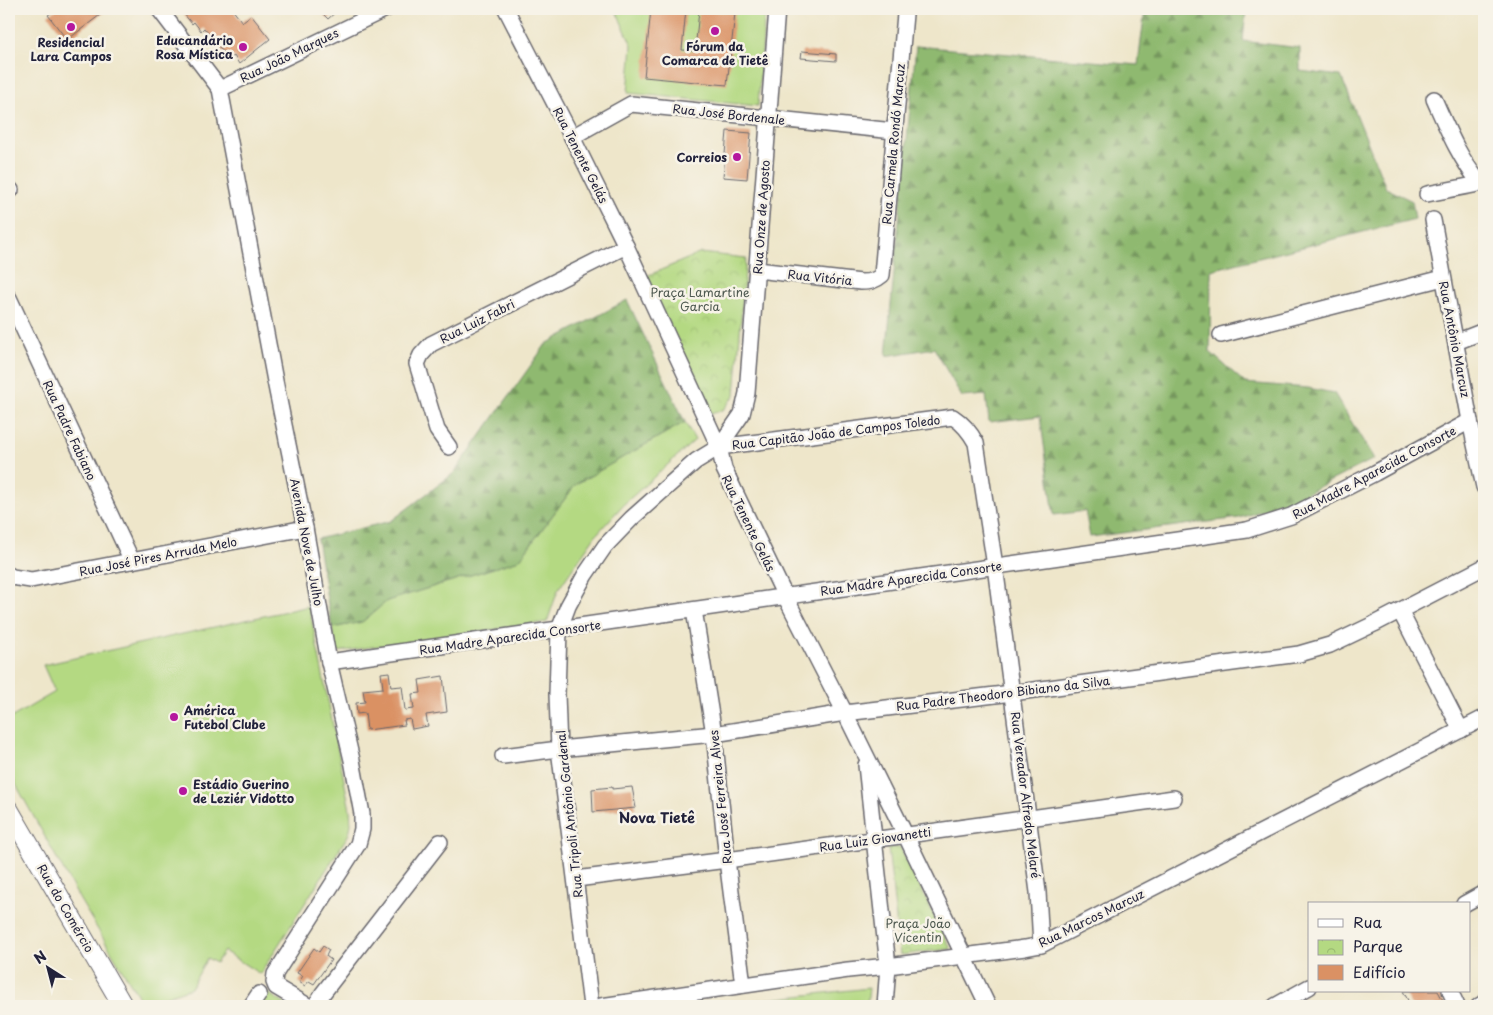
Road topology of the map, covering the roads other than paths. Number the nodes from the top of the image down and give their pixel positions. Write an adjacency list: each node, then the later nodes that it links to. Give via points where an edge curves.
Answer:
1 (159, 9): 6 (street)
2 (386, 9): 6 (street, Rua João Marques)
3 (506, 9): 10 (street, Rua Tenente Gelás)
4 (777, 9): 8 (street, Rua Onze de Agosto)
5 (904, 11): 9 (street, Rua Carmela Rondó Marcuz)
6 (220, 89): 27 (street, Avenida Nove de Julho)
7 (1434, 99): 11 (street, via 1460,155)
8 (768, 118): 9 (street, Rua José Bordenale); 10 (street, Rua José Bordenale, via 631,104); 15 (street, Rua Onze de Agosto)
9 (894, 131): 16 (street, Rua Carmela Rondó Marcuz)
10 (572, 137): 14 (street, Rua Tenente Gelás)
11 (1482, 183): 12 (street)
12 (1427, 194)
13 (1433, 220): 17 (street, Rua Antônio Marcuz)
14 (626, 246): 24 (street, Rua Luiz Fabri, via 431,344 421,355 418,364 437,430); 25 (street, Rua Tenente Gelás)
15 (757, 270): 16 (street, Rua Vitória, via 861,282 870,282); 25 (street, Rua Onze de Agosto, via 747,393 742,414)
16 (882, 275)
17 (1443, 278): 20 (street); 21 (street, Rua Antônio Marcuz)
18 (9, 298): 28 (street, Rua Padre Fabiano)
19 (1484, 331): 21 (street)
20 (1220, 335)
21 (1456, 342): 23 (street, Rua Antônio Marcuz)
22 (953, 417): 25 (street, Rua Capitão João de Campos Toledo); 29 (street, Rua Vereador Alfredo Melaré, via 970,432 976,443)
23 (1470, 421): 26 (street, Rua Antônio Marcuz); 29 (street, Rua Madre Aparecida Consorte, via 1291,516 1247,530)
24 (449, 447)
25 (720, 447): 32 (street, Rua Tenente Gelás, via 724,469); 35 (street, Rua Tripoli Antônio Gardenal, via 696,461 605,546 581,582)
26 (1484, 487)
27 (305, 528): 28 (street, Rua José Pires Arruda Melo); 36 (street, Avenida Nove de Julho)
28 (132, 561): 31 (street, Rua José Pires Arruda Melo, via 31,580)
29 (995, 566): 32 (street, Rua Madre Aparecida Consorte); 37 (street, Rua Vereador Alfredo Melaré)
30 (1484, 567): 34 (street, Rua Padre Theodoro Bibiano da Silva)
31 (10, 576)
32 (785, 596): 33 (street, Rua Madre Aparecida Consorte); 38 (street, Rua Tenente Gelás)
33 (694, 610): 35 (street, Rua Madre Aparecida Consorte); 41 (street, Rua José Ferreira Alves)
34 (1400, 611): 37 (street, Rua Padre Theodoro Bibiano da Silva, via 1330,646 1299,654); 40 (street)
35 (559, 630): 36 (street, Rua Madre Aparecida Consorte); 42 (street, Rua Tripoli Antônio Gardenal)
36 (329, 662): 63 (street, Avenida Nove de Julho, via 352,760 362,829 358,844 345,866 275,974 276,987)
37 (1012, 693): 38 (street, Rua Padre Theodoro Bibiano da Silva); 47 (street, Rua Vereador Alfredo Melaré)
38 (845, 713): 41 (street, Rua Padre Theodoro Bibiano da Silva); 44 (street, Rua Tenente Gelás)
39 (1484, 718): 40 (street, Rua Marcos Marcuz)
40 (1461, 730): 55 (street, Rua Marcos Marcuz)
41 (714, 734): 42 (street, Rua Padre Theodoro Bibiano da Silva); 51 (street, Rua José Ferreira Alves)
42 (559, 749): 43 (street, Rua Padre Theodoro Bibiano da Silva); 52 (street, Rua Tripoli Antônio Gardenal)
43 (503, 756)
44 (865, 756): 48 (street, Rua Tenente Gelás); 49 (street)
45 (1174, 798): 47 (street, Rua Luiz Giovanetti)
46 (9, 810): 62 (main road, Rua do Comércio)
47 (1029, 817): 48 (street, Rua Luiz Giovanetti); 55 (street, Rua Vereador Alfredo Melaré)
48 (905, 834): 49 (street, Rua Luiz Giovanetti); 56 (street, Rua Tenente Gelás)
49 (874, 839): 51 (street, Rua Luiz Giovanetti); 57 (street)
50 (440, 842): 64 (street)
51 (727, 860): 52 (street, Rua Luiz Giovanetti); 58 (street, Rua José Ferreira Alves)
52 (576, 879): 65 (street, Rua Tripoli Antônio Gardenal)
53 (1484, 893): 54 (street)
54 (1468, 902)
55 (1041, 945): 56 (street, Rua Marcos Marcuz)
56 (964, 956): 57 (street, Rua Marcos Marcuz); 68 (street, Rua Tenente Gelás)
57 (888, 966): 58 (street, Rua Marcos Marcuz); 67 (street)
58 (743, 985): 66 (street, Rua Marcos Marcuz)
59 (1308, 989): 69 (street)
60 (1450, 992): 70 (street)
61 (1484, 1004): 71 (street)
62 (123, 1006)
63 (308, 1006)
64 (315, 1006)
65 (591, 1006)
66 (601, 1006)
67 (885, 1006)
68 (988, 1006)
69 (1275, 1006)
70 (1457, 1006)
71 (1479, 1006)

